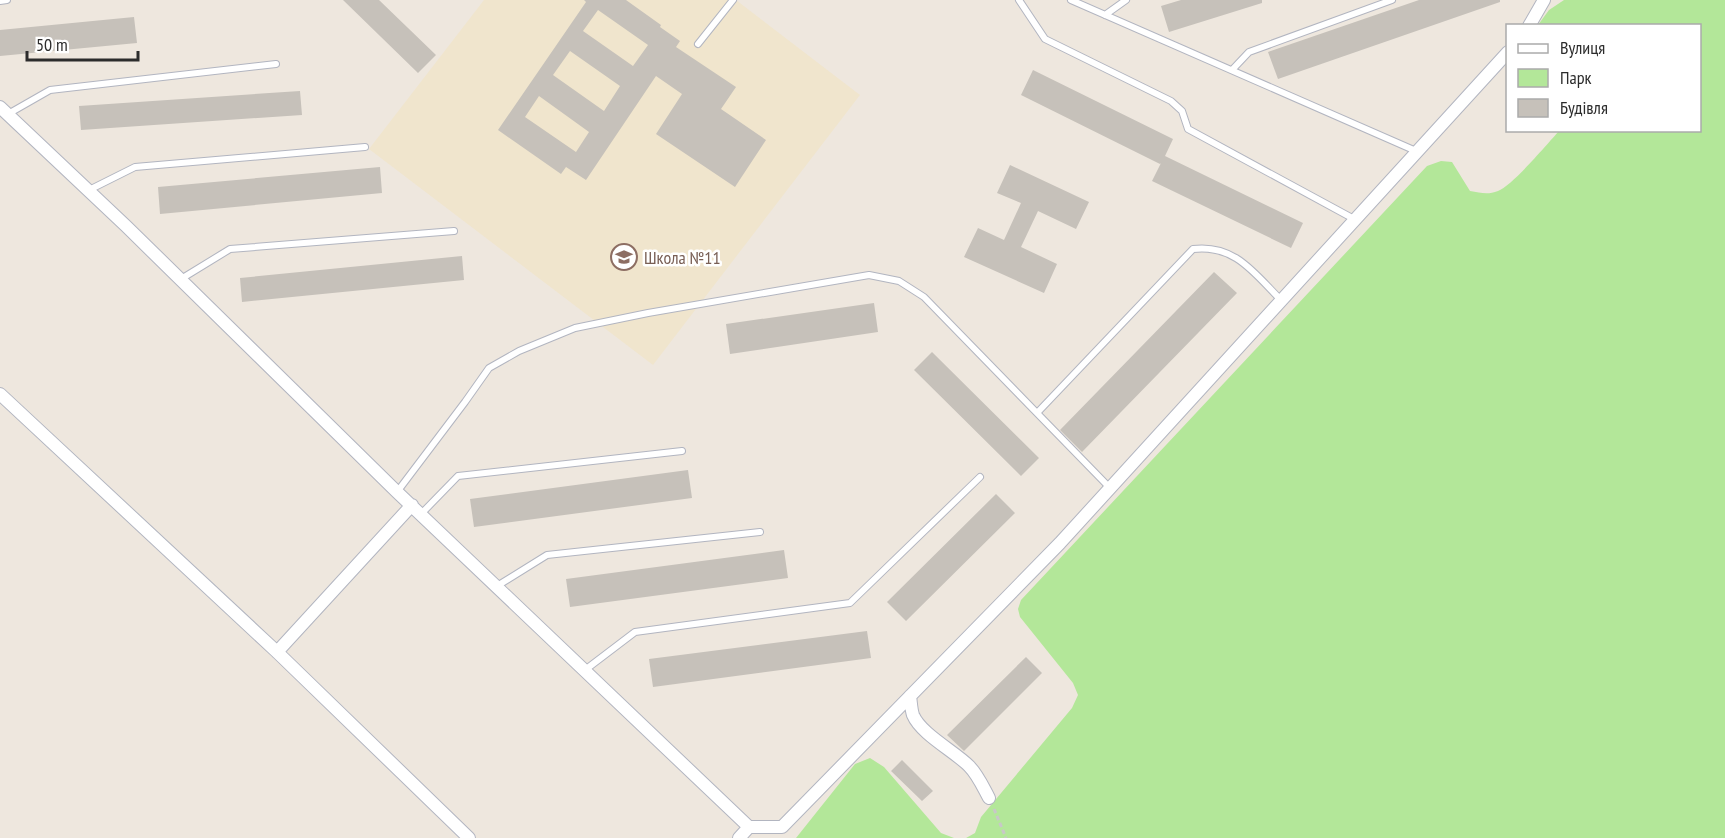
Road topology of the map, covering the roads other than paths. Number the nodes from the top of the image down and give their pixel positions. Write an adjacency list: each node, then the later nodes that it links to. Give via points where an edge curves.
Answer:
1 (6, 0): 8 (lane)
2 (733, 0): 11 (lane)
3 (1019, 0): 19 (lane, via 1045,39 1171,101 1182,111 1188,129)
4 (1071, 0): 9 (lane)
5 (1126, 0): 9 (lane)
6 (1392, 0): 14 (lane, via 1249,52)
7 (1544, 0): 10 (street)
8 (0, 1)
9 (1105, 15): 14 (lane)
10 (1530, 24)
11 (698, 44)
12 (1506, 54): 17 (street)
13 (276, 63): 15 (lane, via 50,90)
14 (1232, 70): 17 (lane)
15 (4, 111): 18 (street)
16 (365, 147): 18 (lane, via 135,167)
17 (1416, 151): 19 (street)
18 (88, 191): 21 (street)
19 (1354, 219): 22 (street)
20 (454, 231): 21 (lane, via 230,249)
21 (181, 280): 28 (street)
22 (1281, 300): 24 (lane, via 1235,256 1217,249 1193,249); 27 (street)
23 (0, 394): 32 (street)
24 (1037, 413): 27 (lane); 28 (lane, via 924,297 899,281 869,275 575,328 519,351 489,368)
25 (682, 451): 29 (lane, via 458,476)
26 (980, 477): 33 (lane, via 850,603 635,632)
27 (1110, 488): 34 (street)
28 (396, 492): 29 (street)
29 (416, 509): 31 (street); 32 (street)
30 (760, 532): 31 (lane, via 547,555)
31 (497, 586): 33 (street)
32 (277, 652): 37 (street)
33 (585, 670): 36 (street)
34 (910, 696): 35 (street, via 916,721 968,765); 36 (street, via 782,827)
35 (990, 798)
36 (749, 826): 38 (street)
37 (469, 838)
38 (739, 838)

